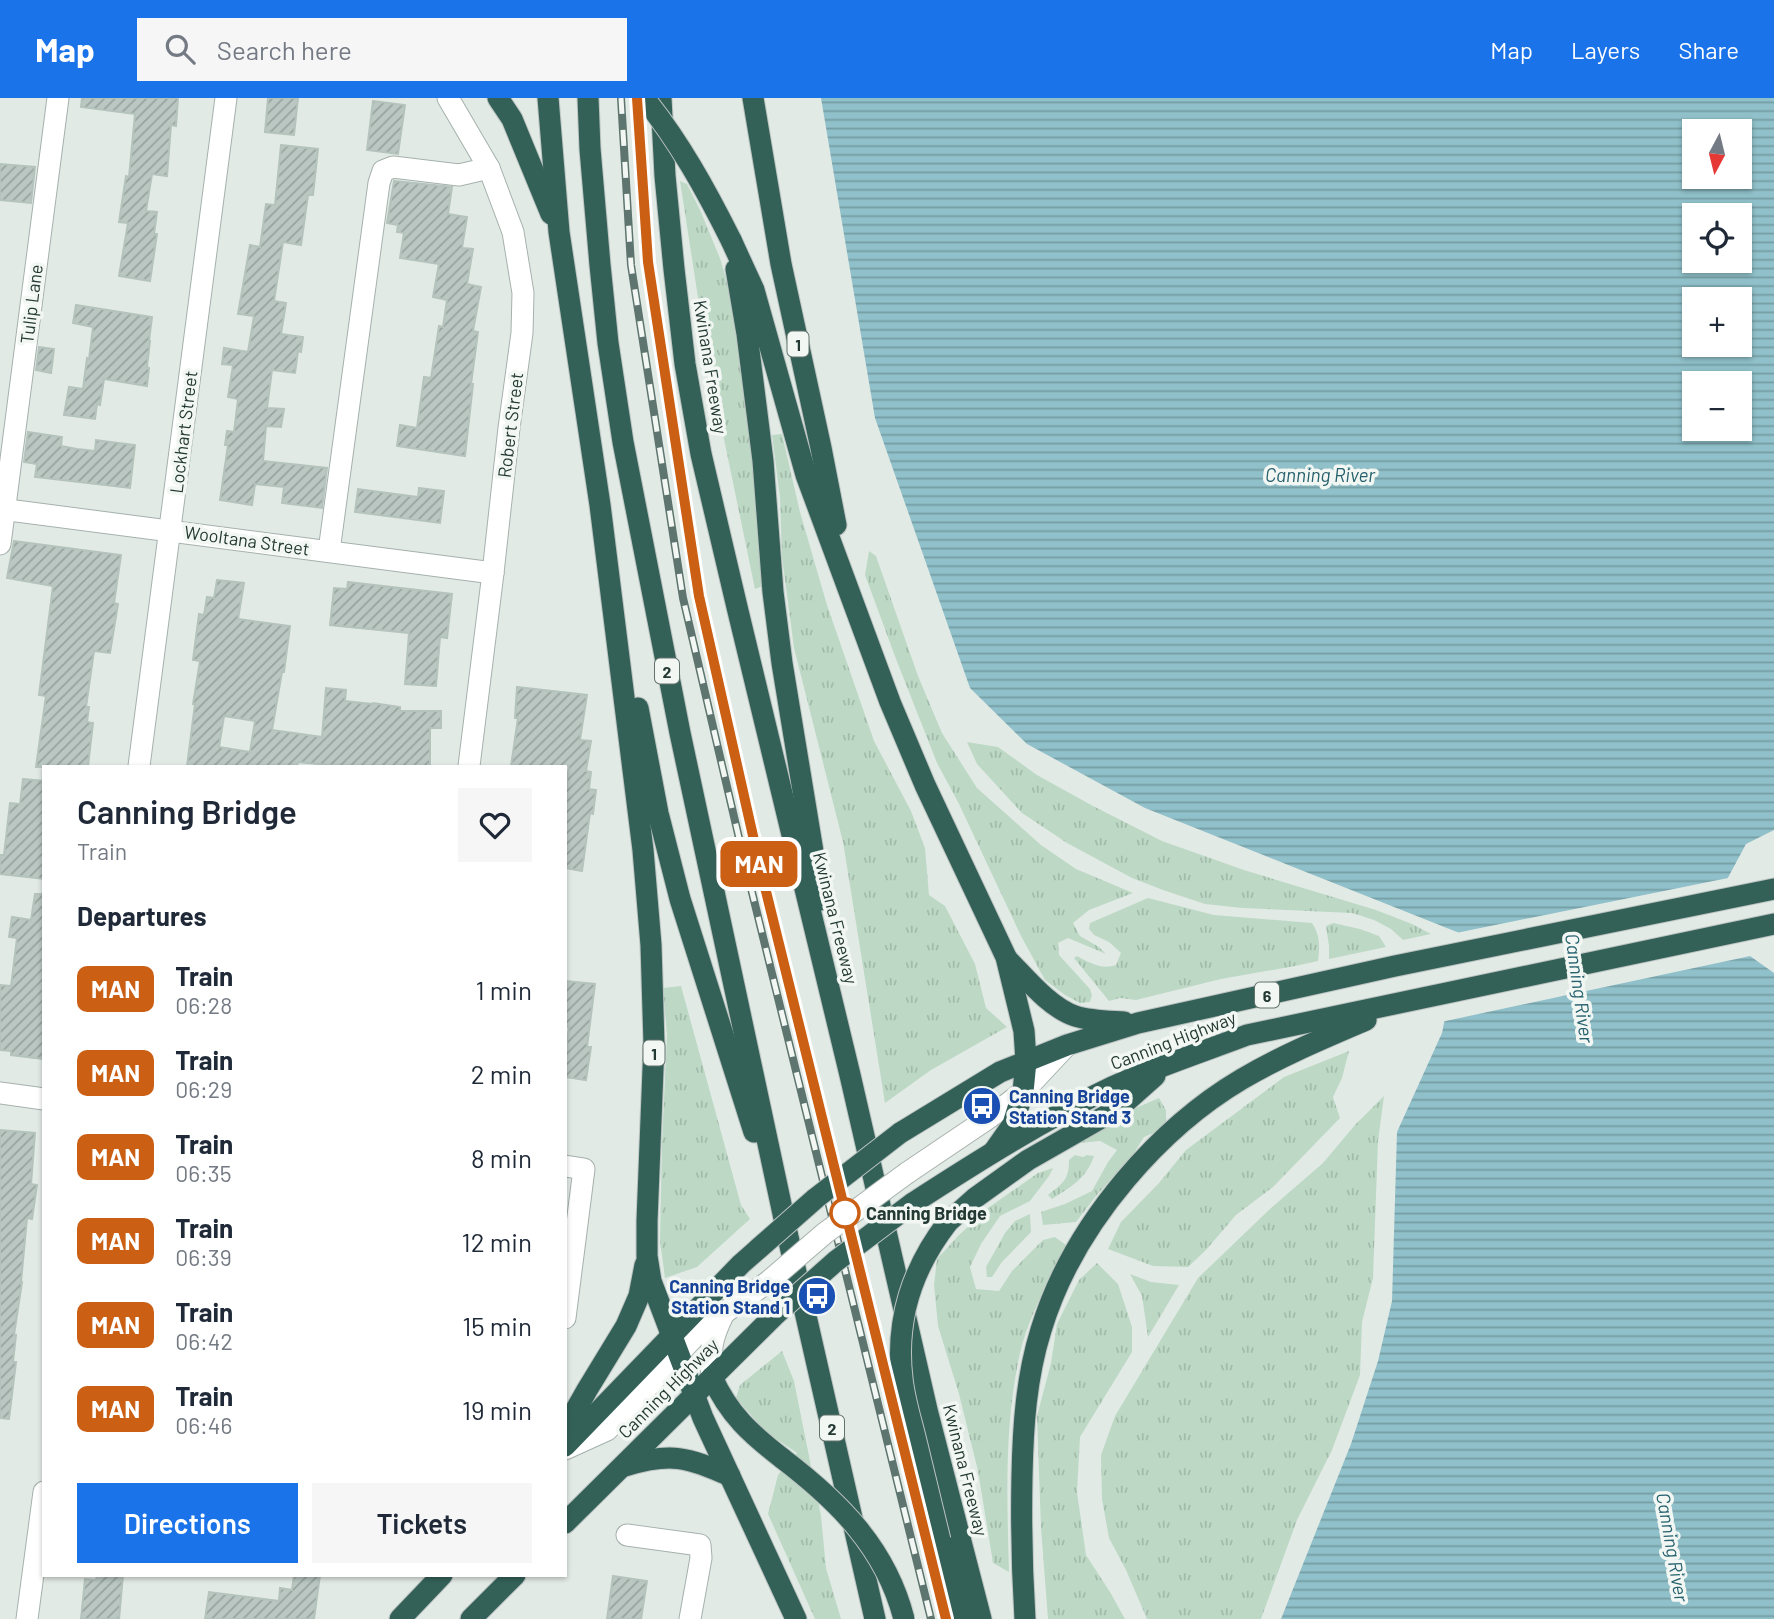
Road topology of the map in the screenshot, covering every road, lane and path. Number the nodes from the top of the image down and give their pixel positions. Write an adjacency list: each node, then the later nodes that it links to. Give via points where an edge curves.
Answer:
1 (58, 98): 14 (street, Tulip Lane)
2 (226, 98): 15 (street, Lockhart Street)
3 (448, 98): 10 (street, Robert Street)
4 (498, 98): 11 (highway, via 512,119)
5 (548, 98): 11 (highway, 1)
6 (588, 98): 36 (highway, 2, via 600,265 623,442)
7 (644, 98): 12 (highway, bridge, via 675,140)
8 (661, 98): 30 (highway, Kwinana Freeway, via 674,269 702,454)
9 (753, 98): 19 (highway, 1, via 780,264)
10 (489, 168): 17 (street, via 459,175 393,167 383,171); 18 (street, Robert Street, via 513,232 523,293)
11 (559, 232): 13 (highway, 1)
12 (730, 240): 19 (highway, via 754,290 806,475); 30 (highway, via 760,435 782,663)
13 (600, 505): 36 (highway, via 658,813 680,900); 37 (highway, 1, via 648,900 654,1044)
14 (2, 509): 15 (street, Wooltana Street); 16 (street, Tulip Lane)
15 (170, 530): 17 (street, Wooltana Street); 20 (street, Lockhart Street)
16 (0, 544)
17 (330, 551): 18 (street, Wooltana Street)
18 (493, 573): 21 (street, Robert Street)
19 (848, 589): 24 (highway, 1, via 925,785)
20 (139, 765)
21 (469, 765)
22 (1766, 890): 26 (highway, Canning Highway / 6)
23 (1770, 925): 25 (highway, Canning Highway / 6)
24 (1006, 957): 26 (highway, 1, via 1067,1013); 28 (highway, 1, via 1024,1031)
25 (1403, 1003): 29 (highway, Canning Highway / 6, via 1247,1035); 61 (highway, via 1241,1080 1197,1110 1133,1171 1087,1231 1051,1301 1027,1389 1021,1517)
26 (1138, 1023): 27 (highway, Canning Highway / 6)
27 (1067, 1045): 28 (highway, Canning Highway / 6); 31 (street)
28 (1026, 1061): 31 (highway, 1); 40 (highway, Canning Highway / 6, bridge, via 996,1074 900,1133 817,1198 741,1264)
29 (1167, 1065): 34 (highway, Canning Highway / 6, via 1114,1087); 59 (highway, bridge, via 1119,1108 1028,1160 948,1222 928,1249 907,1297 902,1380)
30 (850, 1075): 60 (highway, Kwinana Freeway, via 928,1414)
31 (1023, 1092): 34 (highway, 1, via 1013,1124); 39 (street, bridge, via 907,1172)
32 (0, 1093): 33 (street)
33 (42, 1099)
34 (995, 1151): 41 (highway, Canning Highway / 1, bridge, via 913,1203 836,1261)
35 (575, 1167): 38 (street)
36 (788, 1237): 57 (highway, 2)
37 (647, 1256): 40 (highway); 43 (highway, 1, via 639,1296 626,1326)
38 (567, 1288)
39 (724, 1313): 40 (street, via 694,1337); 41 (street, via 713,1337)
40 (674, 1345): 42 (highway); 44 (highway, Canning Highway / 6)
41 (712, 1377): 42 (highway, Canning Highway / 1); 58 (highway, bridge, via 737,1419 818,1487 860,1530 888,1574)
42 (693, 1395): 45 (highway, Canning Highway / 1); 46 (highway)
43 (567, 1425)
44 (567, 1445)
45 (620, 1468): 46 (highway, via 650,1458 672,1457); 48 (highway, Canning Highway / 1)
46 (730, 1476): 56 (highway)
47 (42, 1507): 52 (street)
48 (567, 1521)
49 (627, 1535): 55 (street, via 700,1545)
50 (440, 1577): 53 (highway)
51 (512, 1577): 54 (highway)
52 (27, 1619)
53 (400, 1619)
54 (471, 1619)
55 (690, 1619)
56 (796, 1619)
57 (875, 1619)
58 (904, 1619)
59 (960, 1619)
60 (981, 1619)
61 (1025, 1619)

